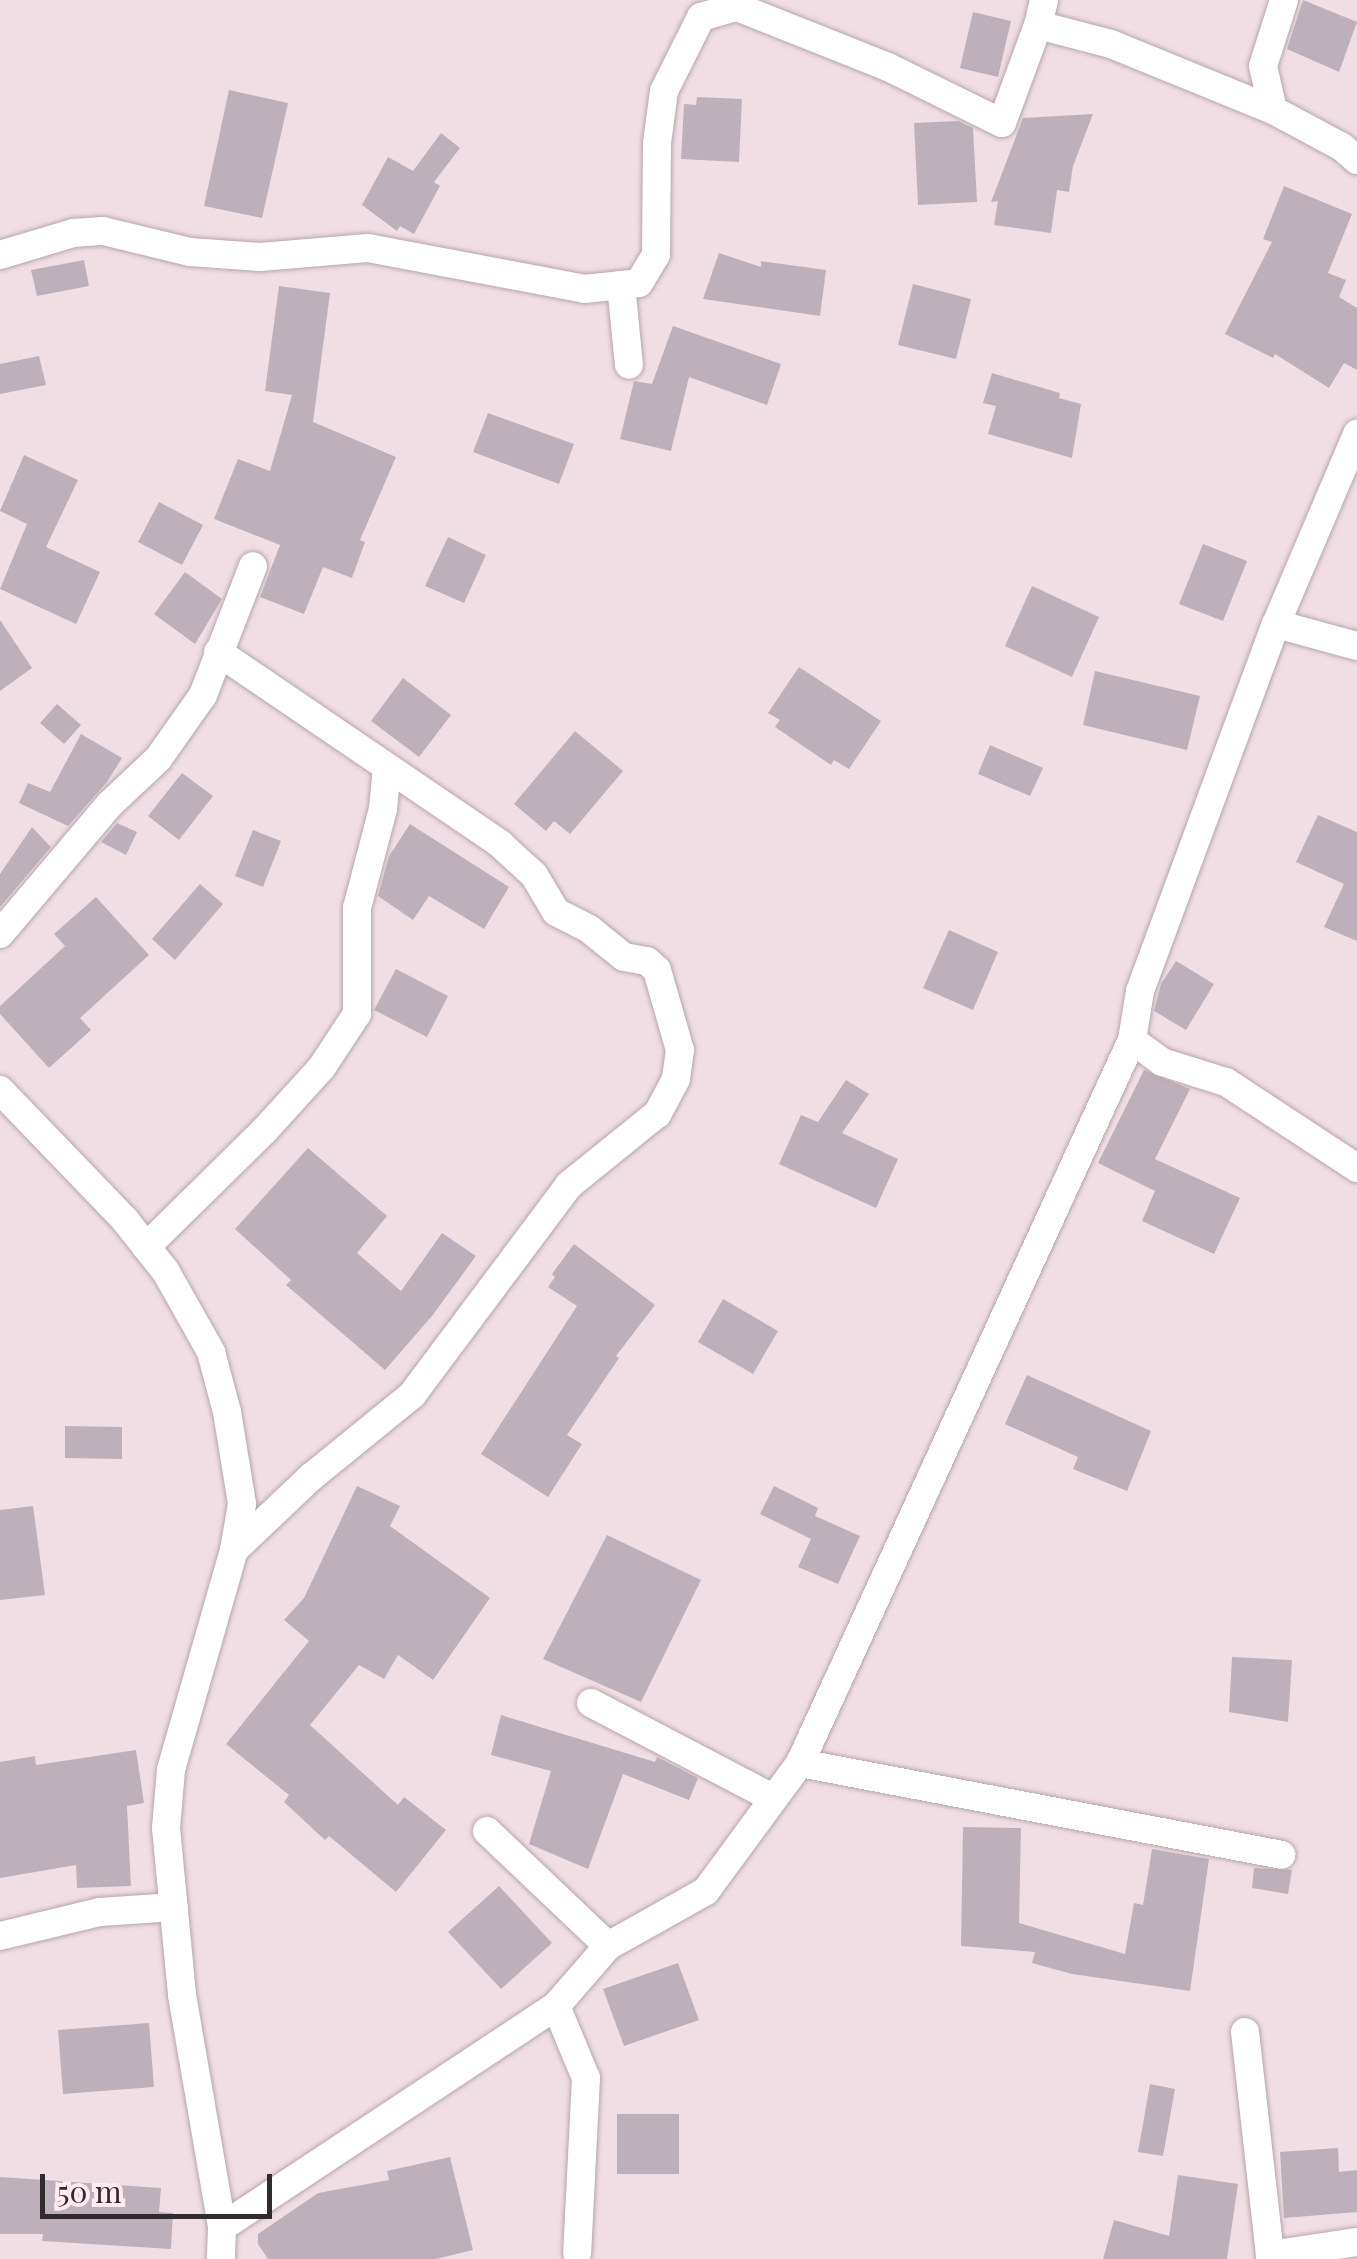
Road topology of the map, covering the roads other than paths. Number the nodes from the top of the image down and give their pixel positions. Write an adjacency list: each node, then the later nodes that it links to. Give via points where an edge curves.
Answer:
1 (1284, 0): 3 (street, via 1262,66)
2 (1041, 12): 3 (street); 6 (street, via 1002,123 888,67 738,7 701,17 664,91 656,255 639,283)
3 (1273, 110): 4 (street)
4 (1357, 160)
5 (0, 255): 6 (street, via 104,231 190,252 260,256 368,248 584,288)
6 (621, 285): 7 (street)
7 (629, 365)
8 (1357, 434): 10 (street)
9 (254, 566): 12 (street)
10 (1276, 624): 11 (street); 15 (street, via 1140,992)
11 (1357, 646)
12 (218, 652): 13 (street); 14 (street, via 203,695 158,759 110,804)
13 (387, 767): 18 (street, via 357,908 358,1014 264,1131); 19 (street, via 500,844 534,875 556,912 624,957 657,970 680,1050 676,1079 657,1114 569,1185 412,1395 310,1477)
14 (0, 934)
15 (1132, 1040): 17 (street, via 1162,1062 1226,1082); 21 (street)
16 (0, 1090): 18 (street)
17 (1357, 1168)
18 (146, 1247): 19 (street, via 210,1352 242,1504)
19 (234, 1550): 25 (street, via 171,1770 166,1828)
20 (590, 1703): 22 (street)
21 (800, 1764): 22 (street); 24 (street)
22 (771, 1797): 27 (street, via 706,1891)
23 (487, 1831): 27 (street)
24 (1281, 1855)
25 (174, 1907): 26 (street, via 100,1912); 30 (street, via 182,1995)
26 (0, 1936)
27 (608, 1946): 28 (street)
28 (556, 2006): 30 (street); 32 (street, via 586,2078)
29 (1245, 2032): 33 (street)
30 (222, 2227): 34 (street)
31 (1357, 2242): 33 (street)
32 (577, 2253)
33 (1270, 2257)
34 (222, 2259)

